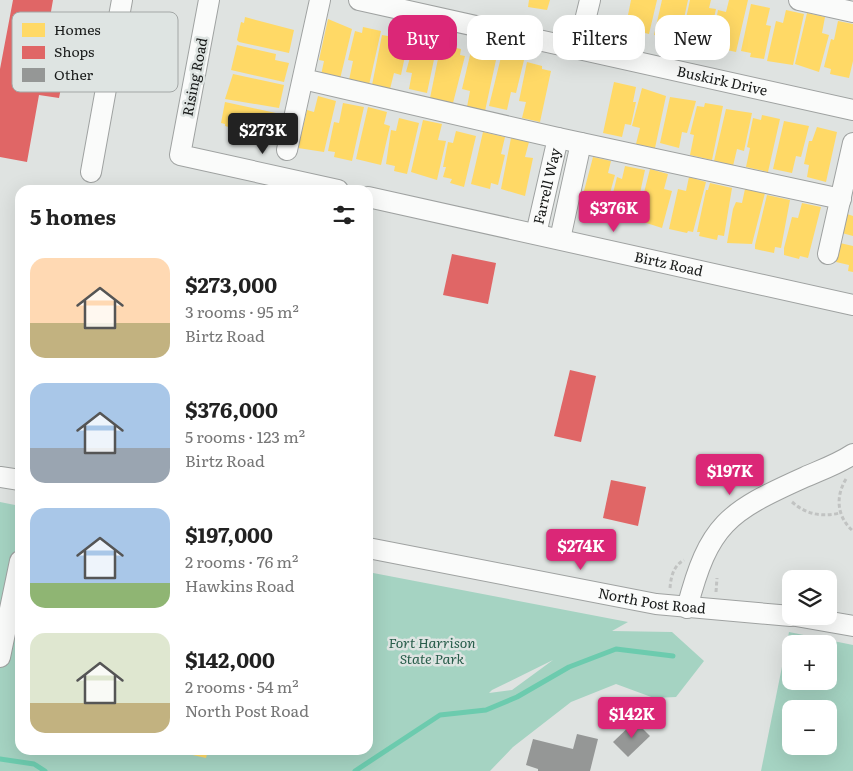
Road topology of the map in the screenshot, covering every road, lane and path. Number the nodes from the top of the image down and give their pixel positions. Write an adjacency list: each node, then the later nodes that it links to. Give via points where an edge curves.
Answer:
1 (209, 0): 19 (street, Rising Road, via 180,155)
2 (320, 0): 11 (street)
3 (359, 0): 6 (street, Buskirk Drive)
4 (590, 0): 8 (street)
5 (798, 0): 7 (street)
6 (414, 6): 9 (street, Buskirk Drive)
7 (853, 12)
8 (586, 15)
9 (553, 42)
10 (628, 60): 13 (street, Buskirk Drive)
11 (303, 79): 14 (street); 17 (street)
12 (105, 92): 18 (street)
13 (853, 110)
14 (558, 138): 15 (street); 22 (street, Farrell Way)
15 (581, 143): 21 (street); 23 (street, Farrell Way)
16 (853, 143): 21 (street)
17 (287, 150)
18 (91, 172)
19 (315, 185)
20 (373, 198): 22 (street, Birtz Road)
21 (841, 199): 24 (street)
22 (536, 234): 23 (street, Birtz Road)
23 (560, 240): 25 (street, Birtz Road)
24 (828, 254)
25 (853, 305)
26 (850, 462): 30 (path, via 840,494); 36 (street, via 756,499 733,515 714,535 705,553)
27 (0, 477): 28 (street)
28 (15, 479)
29 (790, 500): 30 (path, via 808,513 826,516)
30 (840, 513): 31 (path)
31 (853, 531)
32 (373, 549): 36 (street, North Post Road)
33 (691, 558): 35 (path, via 681,560 676,566)
34 (15, 585): 40 (street)
35 (670, 589)
36 (687, 608): 37 (street, North Post Road)
37 (782, 615)
38 (837, 623): 39 (street)
39 (853, 626)
40 (0, 657)

